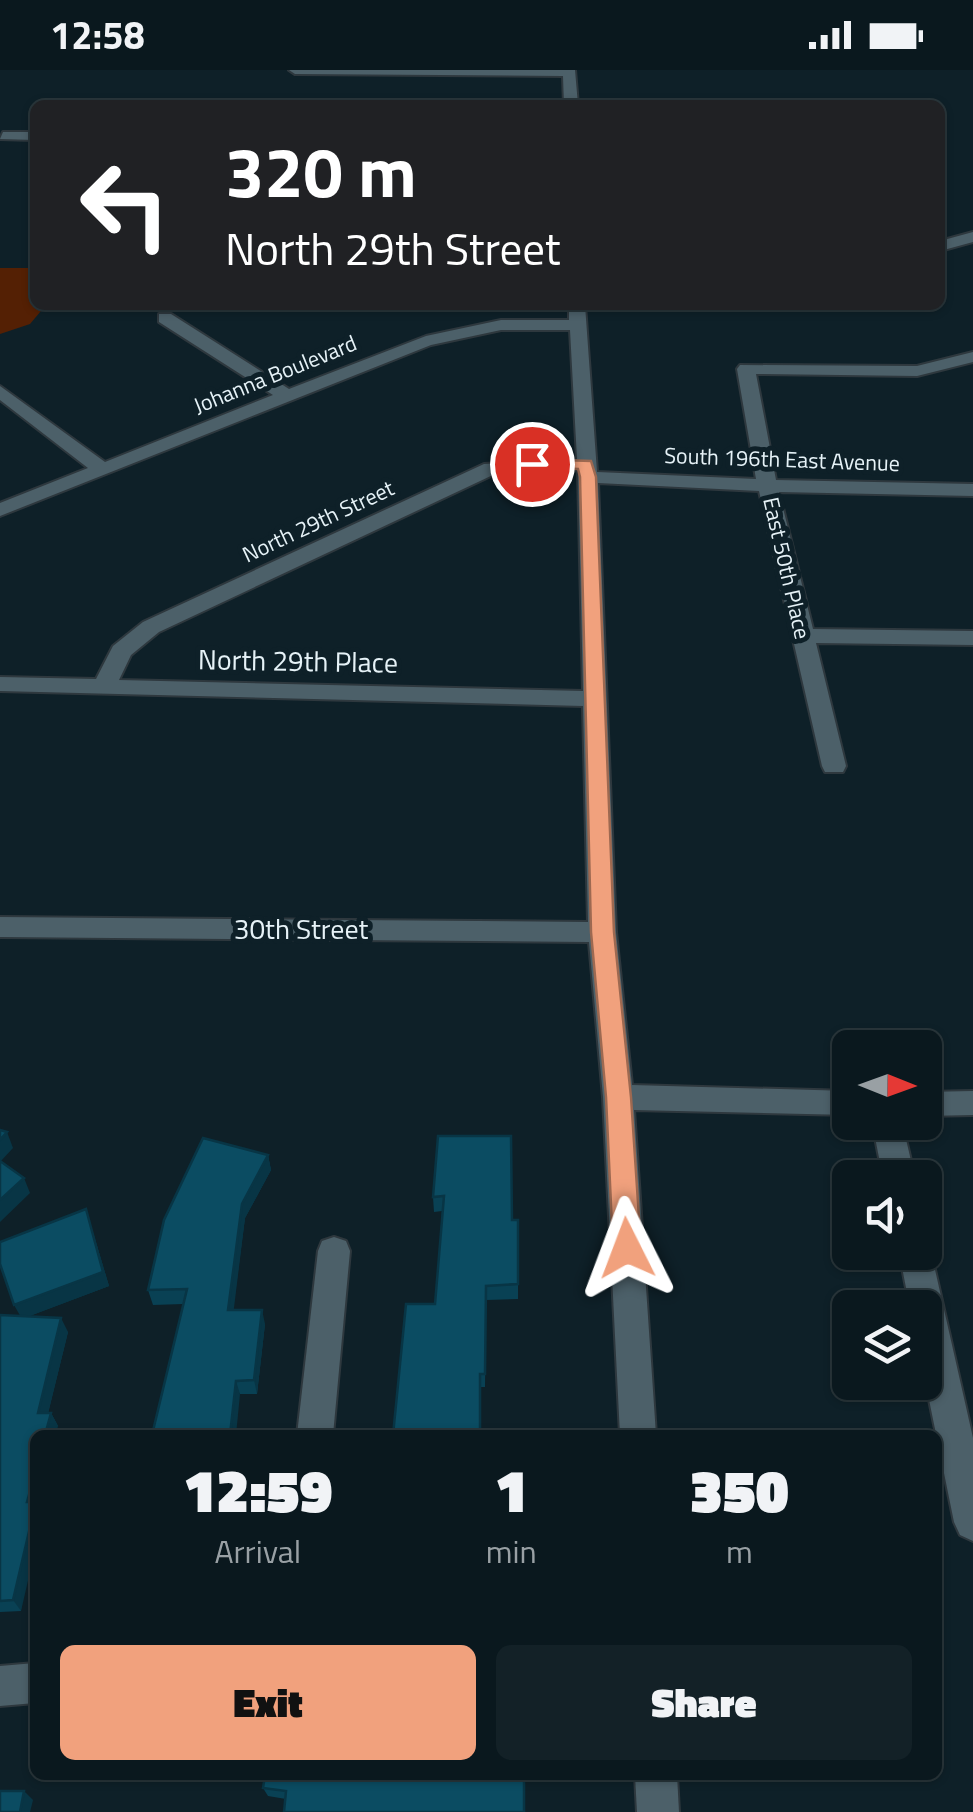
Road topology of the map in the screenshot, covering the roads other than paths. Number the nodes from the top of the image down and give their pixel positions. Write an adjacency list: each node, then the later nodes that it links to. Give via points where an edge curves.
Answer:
1 (295, 70): 2 (street)
2 (569, 71): 3 (street)
3 (571, 100)
4 (4, 136): 5 (street)
5 (30, 136)
6 (973, 238): 7 (street)
7 (945, 245)
8 (577, 315): 12 (street, Johanna Boulevard, via 464,330); 14 (street)
9 (165, 318): 12 (street)
10 (973, 357): 15 (street, East 50th Place, via 917,371 746,369)
11 (0, 391): 13 (street)
12 (288, 396): 13 (street, Johanna Boulevard)
13 (102, 468): 17 (street, Johanna Boulevard)
14 (586, 470): 15 (street, South 196th East Avenue); 21 (street, North 29th Street, via 504,466 473,476 151,627 121,650); 22 (street)
15 (767, 485): 16 (street, South 196th East Avenue); 18 (street, East 50th Place)
16 (973, 490)
17 (0, 510)
18 (803, 636): 19 (street); 23 (street, East 50th Place)
19 (973, 638)
20 (0, 684): 21 (street, North 29th Place)
21 (104, 687): 22 (street, North 29th Place)
22 (594, 699): 25 (street)
23 (834, 766)
24 (0, 926): 25 (street, 30th Street)
25 (602, 932): 26 (street)
26 (618, 1097): 27 (street); 33 (street)
27 (832, 1103)
28 (973, 1103): 29 (street)
29 (942, 1104)
30 (334, 1251): 32 (street)
31 (919, 1270): 34 (street)
32 (316, 1430)
33 (638, 1430)
34 (973, 1522)
35 (30, 1683): 36 (street)
36 (0, 1686)
37 (656, 1780): 38 (street)
38 (658, 1812)

